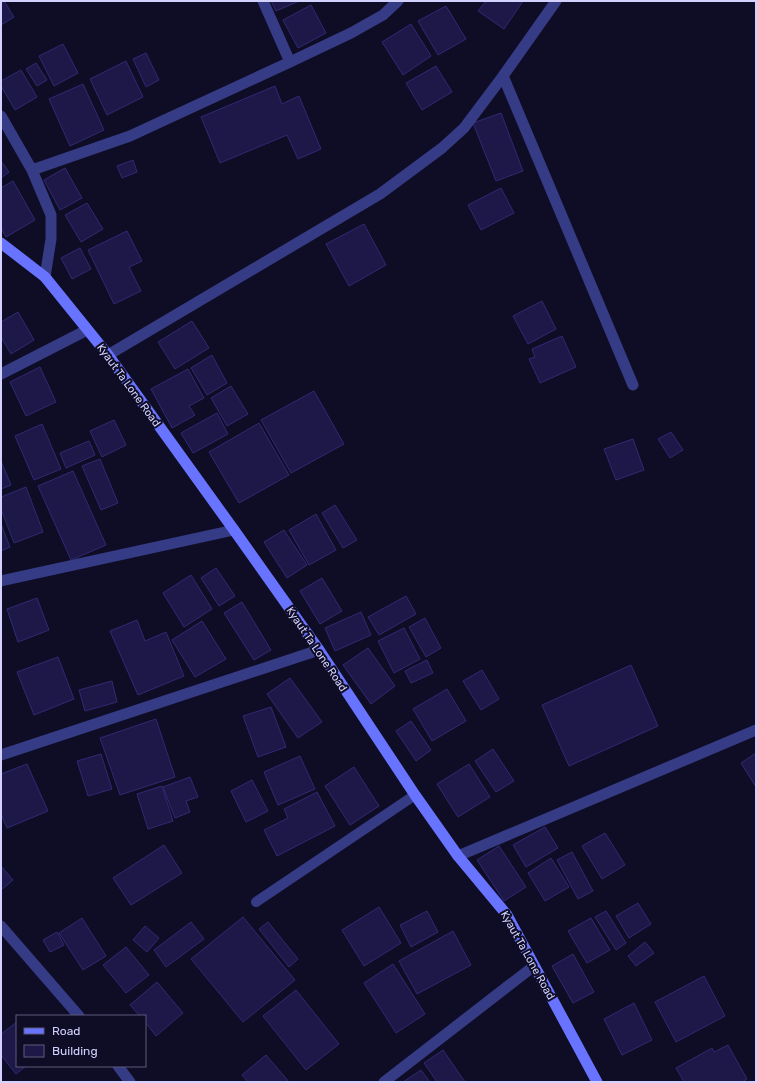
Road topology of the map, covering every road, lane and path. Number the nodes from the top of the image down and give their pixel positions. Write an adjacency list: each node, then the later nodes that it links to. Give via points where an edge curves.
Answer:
1 (263, 1): 4 (street)
2 (398, 1): 4 (street, via 382,15 351,33)
3 (556, 1): 5 (street)
4 (290, 62): 7 (street, via 130,136)
5 (503, 76): 11 (street, via 464,128 442,148 380,194); 13 (street)
6 (1, 116): 7 (street)
7 (32, 170): 9 (street, via 51,214 51,239)
8 (1, 243): 9 (main road, Kyaut Ta Lone Road)
9 (45, 278): 10 (main road, Kyaut Ta Lone Road)
10 (88, 330): 11 (main road, Kyaut Ta Lone Road); 12 (street)
11 (108, 355): 14 (main road, Kyaut Ta Lone Road)
12 (1, 374)
13 (633, 385)
14 (234, 530): 15 (street); 16 (main road, Kyaut Ta Lone Road)
15 (1, 582)
16 (319, 650): 18 (street); 19 (main road, Kyaut Ta Lone Road)
17 (756, 730): 20 (street)
18 (1, 756)
19 (415, 795): 20 (main road, Kyaut Ta Lone Road); 21 (lane)
20 (458, 856): 23 (main road, Kyaut Ta Lone Road, via 507,915)
21 (256, 902)
22 (1, 926): 24 (street)
23 (534, 966): 27 (street); 28 (main road, Kyaut Ta Lone Road)
24 (78, 1015)
25 (119, 1067): 26 (street)
26 (130, 1082)
27 (384, 1082)
28 (597, 1082)

